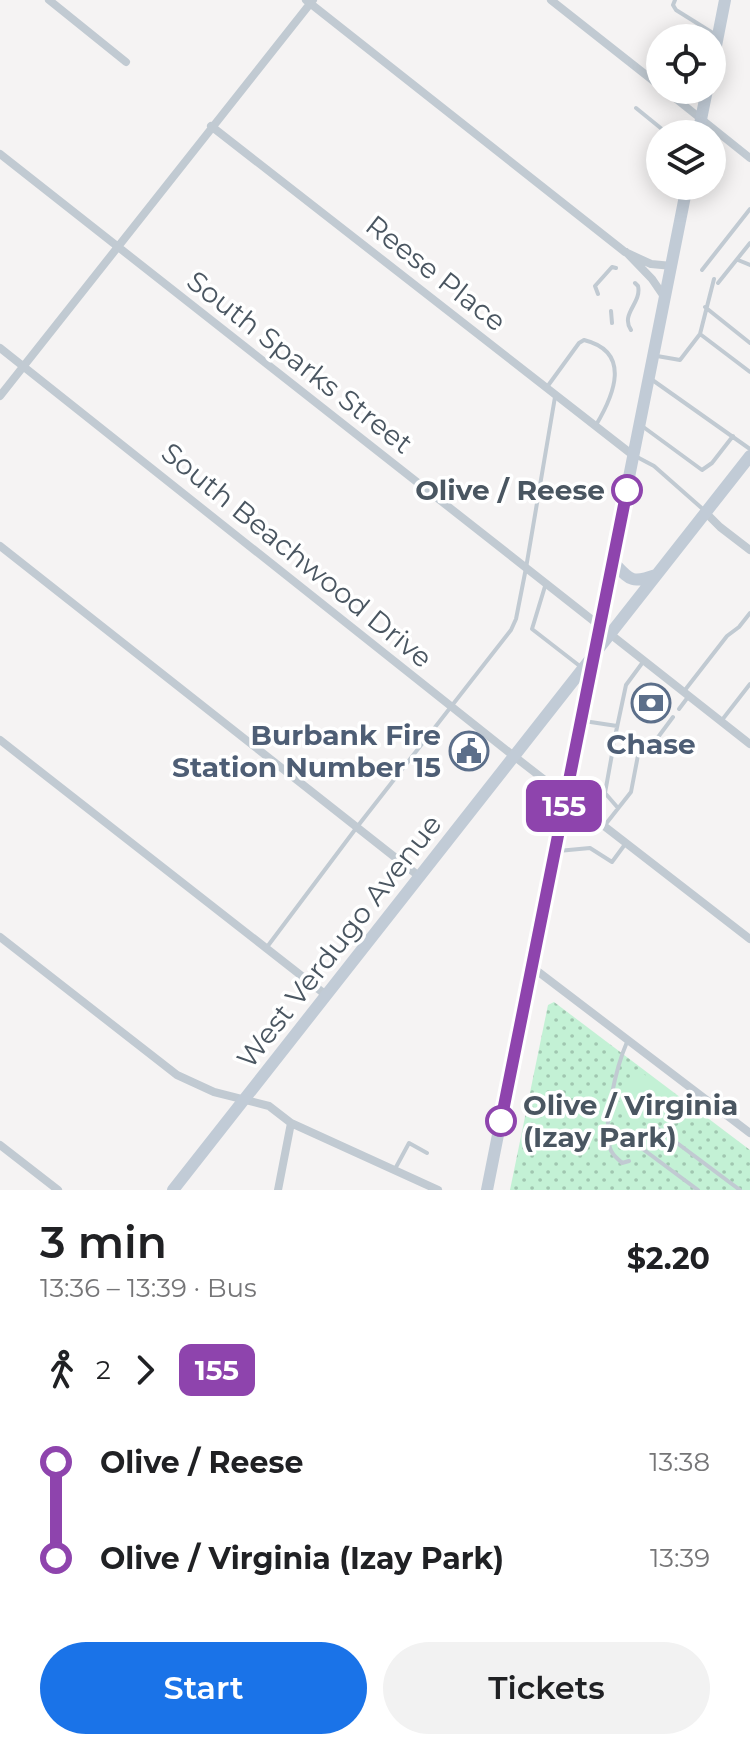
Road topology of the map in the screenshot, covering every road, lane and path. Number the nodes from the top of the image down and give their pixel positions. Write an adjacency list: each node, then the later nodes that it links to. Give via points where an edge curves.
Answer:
1 (49, 0): 8 (street)
2 (551, 0): 9 (street)
3 (675, 0): 6 (lane, via 676,10)
4 (725, 0): 7 (main road)
5 (309, 1): 15 (street); 22 (street)
6 (699, 24)
7 (720, 24)
8 (126, 62)
9 (646, 75)
10 (683, 104): 13 (street)
11 (705, 104): 13 (main road)
12 (636, 108): 14 (lane)
13 (702, 119): 17 (street)
14 (651, 120)
15 (211, 126): 21 (street); 42 (street, Reese Place)
16 (0, 154): 21 (street, South Sparks Street)
17 (750, 158)
18 (684, 200): 25 (main road)
19 (750, 209): 27 (lane)
20 (750, 243): 23 (lane)
21 (119, 247): 39 (street); 55 (street, South Sparks Street)
22 (625, 252): 25 (street, via 651,264); 30 (street)
23 (738, 260): 24 (lane); 31 (lane, via 716,281)
24 (750, 265)
25 (672, 266): 30 (main road)
26 (616, 268): 29 (lane, via 595,286)
27 (702, 270)
28 (635, 283): 34 (lane, via 640,295 627,318)
29 (598, 294)
30 (665, 298): 38 (main road)
31 (705, 307): 35 (lane); 36 (lane)
32 (611, 311): 33 (lane)
33 (612, 323)
34 (631, 330)
35 (700, 334): 38 (lane, via 680,360); 40 (lane)
36 (750, 343)
37 (0, 348): 39 (street, South Beachwood Drive)
38 (654, 356): 41 (main road)
39 (23, 367): 44 (street); 66 (street, South Beachwood Drive)
40 (750, 372)
41 (650, 378): 45 (main road); 47 (lane)
42 (547, 387): 43 (street, Reese Place); 46 (lane, via 584,340 610,356 616,367 611,392)
43 (555, 393): 46 (street, Reese Place); 55 (lane)
44 (0, 396)
45 (640, 424): 47 (lane, via 702,470); 49 (main road)
46 (596, 425): 49 (street, Reese Place)
47 (733, 436): 48 (lane)
48 (750, 449)
49 (634, 456): 51 (lane, via 654,466); 54 (main road)
50 (750, 456): 51 (main road, West Verdugo Avenue)
51 (706, 513): 53 (street); 56 (main road, West Verdugo Avenue)
52 (0, 546): 78 (street)
53 (750, 550)
54 (613, 562): 56 (main road, via 633,581); 59 (main road)
55 (526, 568): 57 (street, South Sparks Street); 66 (lane, via 511,630)
56 (659, 574): 60 (main road, West Verdugo Avenue)
57 (546, 583): 59 (street, South Sparks Street); 63 (lane, via 532,629)
58 (750, 613): 65 (lane)
59 (600, 625): 60 (street, South Sparks Street); 61 (main road)
60 (611, 635): 61 (main road, West Verdugo Avenue); 62 (street, South Sparks Street)
61 (594, 655): 63 (main road, West Verdugo Avenue); 69 (main road)
62 (643, 662): 65 (street, South Sparks Street); 71 (lane, via 626,685)
63 (583, 669): 75 (main road, West Verdugo Avenue)
64 (750, 684): 70 (lane)
65 (686, 695): 67 (lane); 70 (street, South Sparks Street)
66 (451, 706): 75 (street, South Beachwood Drive); 78 (lane)
67 (679, 709)
68 (673, 717): 74 (lane, via 650,748)
69 (581, 720): 71 (lane); 76 (main road)
70 (721, 722): 73 (street, South Sparks Street)
71 (616, 729): 74 (lane); 77 (lane, via 605,793)
72 (0, 740): 85 (street)
73 (750, 744)
74 (639, 750): 77 (lane, via 631,792)
75 (515, 757): 76 (street, South Beachwood Drive); 82 (main road, West Verdugo Avenue)
76 (566, 796): 79 (street, South Beachwood Drive); 81 (main road)
77 (618, 808): 79 (lane)
78 (357, 827): 82 (street); 85 (lane)
79 (604, 827): 80 (street, South Beachwood Drive)
80 (626, 843): 81 (lane, via 612,862 590,848); 84 (street, South Beachwood Drive)
81 (555, 851): 86 (main road)
82 (420, 877): 87 (main road, West Verdugo Avenue)
83 (0, 937): 89 (street, via 177,1075)
84 (750, 939)
85 (267, 947): 87 (street)
86 (532, 967): 88 (street); 102 (main road)
87 (326, 995): 89 (main road, West Verdugo Avenue)
88 (628, 1040): 92 (street); 96 (lane, via 608,1130 614,1156 622,1163)
89 (244, 1100): 90 (street, via 269,1106); 99 (main road, West Verdugo Avenue)
90 (291, 1123): 97 (street); 100 (street)
91 (657, 1128): 104 (lane)
92 (750, 1133)
93 (0, 1145): 98 (street)
94 (640, 1147): 103 (lane)
95 (427, 1153): 97 (lane, via 409,1143)
96 (629, 1161)
97 (395, 1169): 101 (street)
98 (58, 1190)
99 (173, 1190)
100 (278, 1190)
101 (438, 1190)
102 (487, 1190)
103 (698, 1190)
104 (740, 1190)

